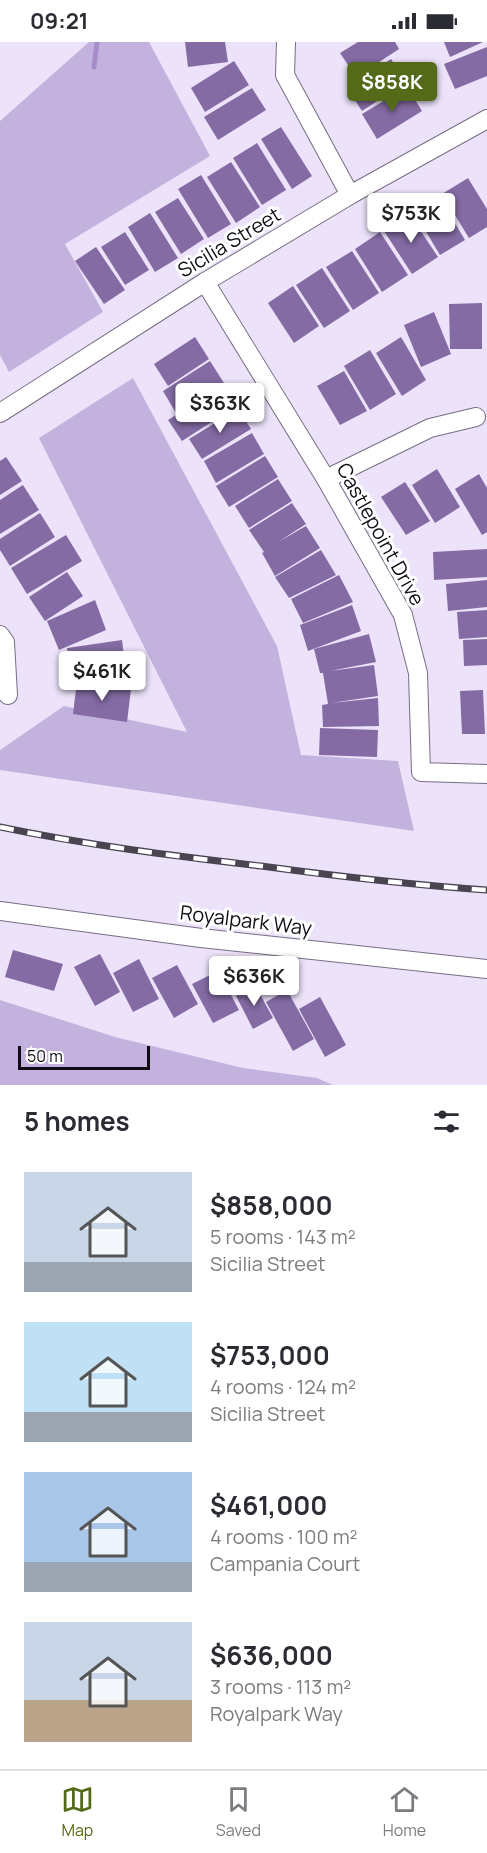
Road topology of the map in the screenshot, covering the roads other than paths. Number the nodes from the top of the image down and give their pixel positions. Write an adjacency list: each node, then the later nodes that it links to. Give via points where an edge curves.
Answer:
1 (286, 42): 3 (street, via 285,75)
2 (487, 119): 3 (street, Sicilia Street)
3 (350, 195): 4 (street, Sicilia Street)
4 (205, 282): 5 (street, Sicilia Street); 7 (street, Castlepoint Drive)
5 (0, 413)
6 (476, 417): 7 (street, via 430,428)
7 (326, 479): 10 (street, Castlepoint Drive, via 403,615 418,673 422,772)
8 (0, 635): 9 (street, via 4,642)
9 (8, 694)
10 (487, 774)
11 (0, 911): 12 (street, Royalpark Way, via 201,938)
12 (487, 969)

